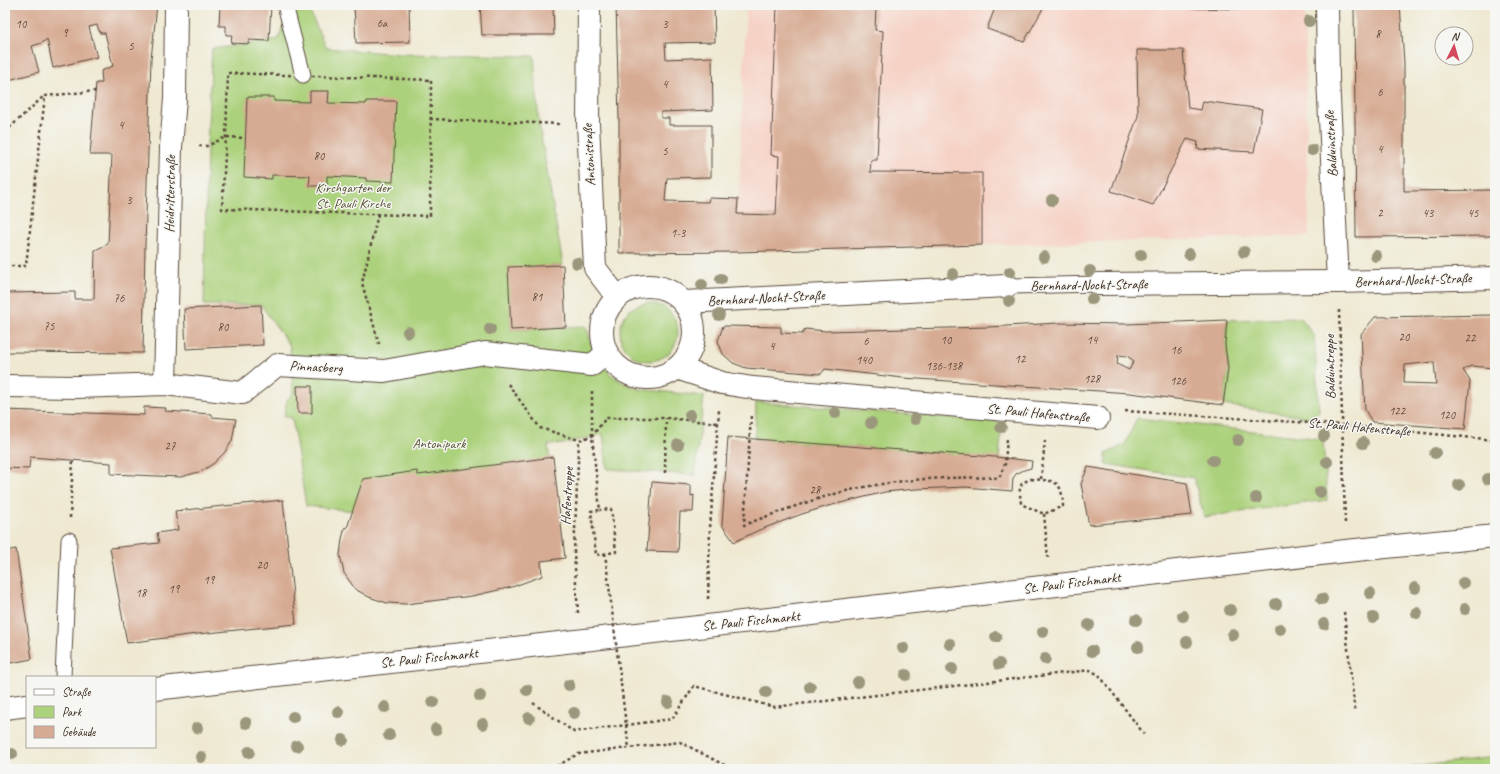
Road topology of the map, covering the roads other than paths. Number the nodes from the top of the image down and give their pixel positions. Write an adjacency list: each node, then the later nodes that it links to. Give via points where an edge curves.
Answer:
1 (176, 5): 14 (street, Heidritterstraße)
2 (285, 5): 5 (lane)
3 (589, 5): 10 (street, Antonistraße, via 588,123 595,268)
4 (1327, 5): 7 (street, Balduinstraße)
5 (303, 75)
6 (1495, 278): 7 (street, Bernhard-Nocht-Straße)
7 (1338, 282): 8 (street, Bernhard-Nocht-Straße)
8 (1098, 284): 9 (lane, Bernhard-Nocht-Straße)
9 (1007, 286): 11 (street, Bernhard-Nocht-Straße)
10 (616, 298): 11 (street, via 629,289 644,285 659,286 673,292); 12 (street, via 607,309 602,324)
11 (684, 302): 13 (street, via 692,315 695,329 693,344 687,357)
12 (599, 359): 13 (street, via 638,377 666,376); 14 (street, Pinnasberg, via 485,353 384,371 277,365 242,393)
13 (677, 368): 16 (street, St. Pauli Hafenstraße, via 722,383 752,388)
14 (165, 384): 15 (street, Pinnasberg)
15 (5, 386)
16 (1098, 418)
17 (1495, 536): 20 (street, St. Pauli Fischmarkt)
18 (69, 540): 19 (lane)
19 (63, 676)
20 (156, 689)
21 (26, 705): 22 (street)
22 (5, 708)

